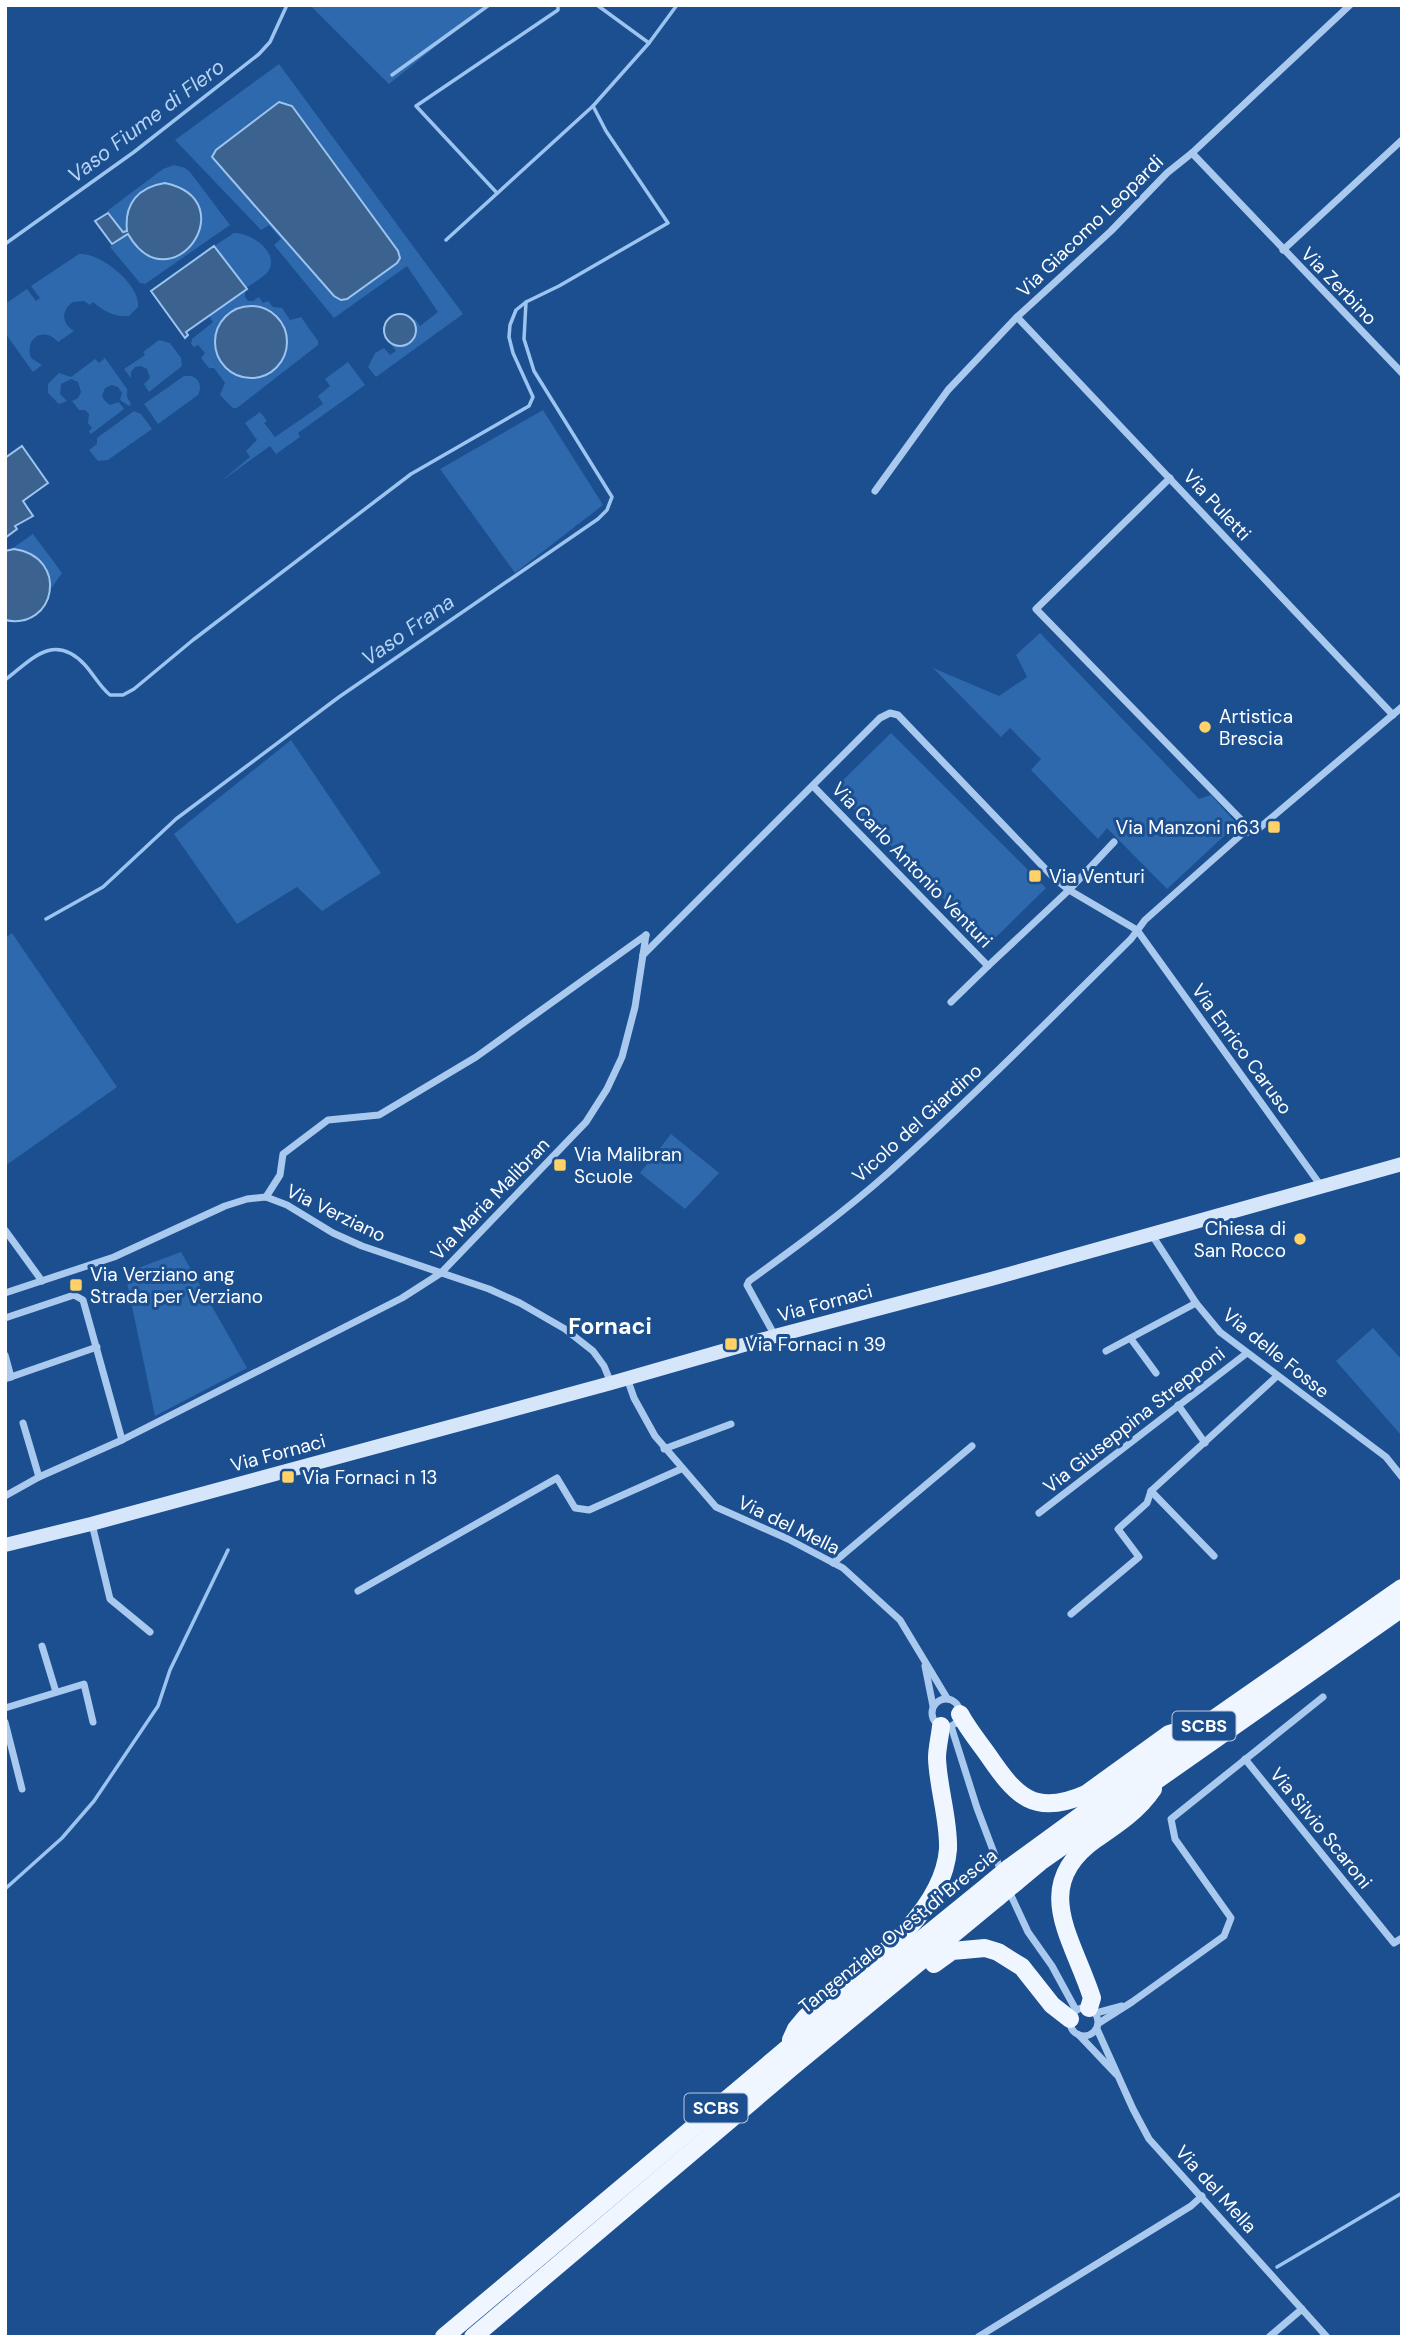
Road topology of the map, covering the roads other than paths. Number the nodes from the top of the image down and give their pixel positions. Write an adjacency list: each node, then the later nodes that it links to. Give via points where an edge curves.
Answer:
1 (1350, 5): 3 (street, Via Giacomo Leopardi)
2 (1402, 140): 4 (street, Via Zerbino)
3 (1192, 153): 4 (street, Via Zerbino); 5 (street, Via Giacomo Leopardi)
4 (1283, 250): 6 (street, Via Zerbino)
5 (1017, 317): 7 (street, Via Puletti); 8 (street, Via Giacomo Leopardi, via 948,390)
6 (1402, 373)
7 (1170, 478): 10 (street, Via Puletti); 12 (street, via 1036,609)
8 (875, 491)
9 (1402, 707): 10 (street)
10 (1393, 715): 12 (street)
11 (813, 786): 14 (street, Via Carlo Antonio Venturi, via 880,718 898,715); 16 (street, Via Carlo Antonio Venturi); 17 (street, Via Carlo Antonio Venturi)
12 (1251, 830): 15 (street)
13 (1114, 842): 14 (street)
14 (1069, 890): 15 (street, Via Carlo Antonio Venturi); 17 (street, Via Carlo Antonio Venturi)
15 (1137, 930): 20 (street, Via Enrico Caruso); 29 (street, Vicolo del Giardino, via 888,1172 749,1282)
16 (643, 955): 21 (street, Via Maria Malibran, via 646,935 476,1057 379,1115 328,1120 283,1154 280,1175); 24 (street, Via Maria Malibran, via 622,1057 607,1089 586,1122)
17 (988, 966): 18 (street, Via Carlo Antonio Venturi)
18 (951, 1002)
19 (1402, 1164): 20 (street, Via Fornaci)
20 (1321, 1186): 23 (street, Via Fornaci)
21 (266, 1198): 24 (street, Via Verziano, via 288,1205 362,1246); 25 (street, Via Verziano, via 225,1206 114,1257)
22 (5, 1230): 25 (street)
23 (1152, 1234): 27 (street, Via delle Fosse); 29 (street, Via Fornaci)
24 (441, 1273): 39 (street, Via Verziano, via 520,1303 565,1329 593,1351); 43 (street, Via Maria Malibran, via 402,1298)
25 (42, 1281): 26 (street, Via Verziano)
26 (5, 1293)
27 (1196, 1303): 30 (street); 33 (street, Via delle Fosse, via 1220,1332)
28 (5, 1318): 31 (street, via 74,1295 83,1300)
29 (775, 1336): 38 (street, Via Fornaci)
30 (1131, 1339): 32 (street); 35 (street)
31 (97, 1347): 37 (street); 43 (street)
32 (1106, 1351)
33 (1247, 1353): 36 (street, Via delle Fosse); 40 (street, Via Giuseppina Strepponi)
34 (5, 1355): 37 (street)
35 (1156, 1373)
36 (1276, 1377): 44 (street); 48 (street, Via delle Fosse, via 1386,1457)
37 (8, 1378)
38 (627, 1378): 39 (street, Via Fornaci); 46 (street, Via del Mella, via 648,1426)
39 (611, 1383): 53 (street, Via Fornaci)
40 (1178, 1405): 44 (street); 52 (street, Via Giuseppina Strepponi)
41 (23, 1423): 49 (street)
42 (731, 1424): 46 (street)
43 (122, 1440): 49 (street, Via Maria Malibran)
44 (1206, 1443): 50 (street)
45 (972, 1446): 56 (street)
46 (664, 1449): 47 (street, Via del Mella)
47 (681, 1469): 56 (street, Via del Mella, via 716,1507); 58 (street, via 589,1510 575,1508 557,1478)
48 (1402, 1477)
49 (39, 1478): 51 (street, Via Maria Malibran)
50 (1151, 1491): 55 (street); 60 (street, via 1147,1503 1118,1529 1139,1557)
51 (5, 1496)
52 (1039, 1513)
53 (92, 1524): 54 (street, Via Fornaci); 61 (street, via 110,1599)
54 (8, 1543)
55 (1214, 1556)
56 (833, 1563): 63 (street, Via del Mella, via 900,1620)
57 (1402, 1588): 72 (main road, Tangenziale Ovest di Brescia / SCBS)
58 (358, 1591)
59 (1402, 1608): 74 (main road, Tangenziale Ovest di Brescia / SCBS)
60 (1071, 1614)
61 (150, 1632)
62 (42, 1646): 64 (street)
63 (923, 1659): 66 (street, Via del Mella); 67 (street, Via del Mella)
64 (56, 1692): 68 (street); 69 (street, via 84,1684)
65 (1323, 1697): 73 (street, Via Silvio Scaroni)
66 (947, 1698): 67 (street); 71 (street, Via del Mella, via 958,1705)
67 (933, 1706): 71 (street, Via del Mella, via 933,1720)
68 (5, 1708)
69 (93, 1721)
70 (5, 1722): 75 (street)
71 (951, 1722): 72 (main road, via 967,1727 1007,1783 1025,1798 1045,1804 1086,1794 1169,1734); 79 (street, Via del Mella, via 977,1808 1015,1907); 81 (main road, via 937,1758 948,1848 934,1895 906,1932 806,2017)
72 (1208, 1724): 76 (main road, Tangenziale Ovest di Brescia / SCBS)
73 (1245, 1759): 78 (street, Via Silvio Scaroni, via 1394,1943); 79 (street, Via Silvio Scaroni, via 1171,1819 1175,1839 1231,1919 1224,1936 1132,2003)
74 (1160, 1777): 76 (main road, Tangenziale Ovest di Brescia / SCBS, via 1040,1862); 79 (main road, via 1136,1811 1081,1849 1062,1877 1060,1912 1092,1998)
75 (22, 1789)
76 (1012, 1875): 77 (main road, Tangenziale Ovest di Brescia / SCBS, bridge)
77 (994, 1890): 81 (main road, Tangenziale Ovest di Brescia / SCBS); 82 (main road, Tangenziale Ovest di Brescia / SCBS)
78 (1402, 1938)
79 (1088, 2017): 80 (street, Via Silvio Scaroni, via 1089,2035); 80 (street, Via del Mella, via 1072,2029); 82 (main road, via 1052,2005 1012,1959 985,1948 960,1949 923,1973 828,2053); 83 (street, Via del Mella)
80 (1079, 2035): 83 (street, Via del Mella)
81 (788, 2048): 86 (main road, Tangenziale Ovest di Brescia / SCBS)
82 (791, 2068): 87 (main road, Tangenziale Ovest di Brescia / SCBS)
83 (1121, 2080): 84 (street, Via del Mella, via 1149,2139)
84 (1202, 2196): 85 (street, Via del Mella); 88 (street)
85 (1302, 2309): 89 (street); 90 (street, Via del Mella)
86 (444, 2337)
87 (473, 2337)
88 (978, 2337)
89 (1269, 2337)
90 (1327, 2337)

